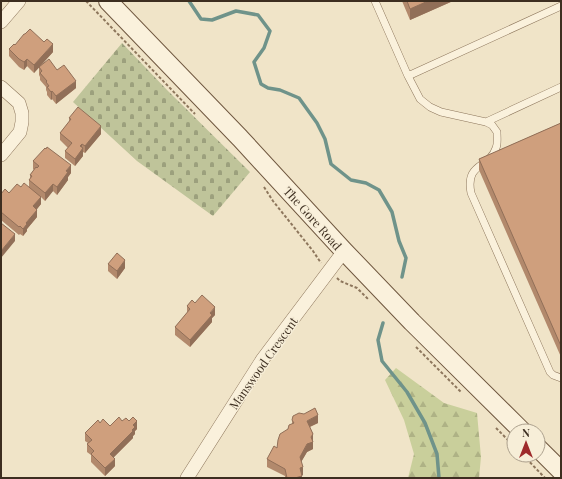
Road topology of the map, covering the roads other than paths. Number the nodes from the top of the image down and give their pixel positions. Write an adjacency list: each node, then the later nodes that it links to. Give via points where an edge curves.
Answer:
1 (19, 1): 5 (street)
2 (108, 1): 11 (main road, The Gore Road)
3 (375, 1): 6 (lane)
4 (561, 6): 6 (lane)
5 (1, 22)
6 (408, 76): 9 (lane, via 420,99 430,107)
7 (1, 87): 10 (street, via 19,103 22,122 20,132)
8 (561, 87): 9 (lane)
9 (486, 122): 12 (lane, via 497,132 496,148 492,156 472,174 471,193 550,372)
10 (1, 155)
11 (344, 251): 13 (main road, The Gore Road); 16 (street, Manswood Crescent, via 262,360)
12 (561, 378)
13 (514, 423)
14 (546, 456): 15 (main road)
15 (561, 471)
16 (187, 478)

